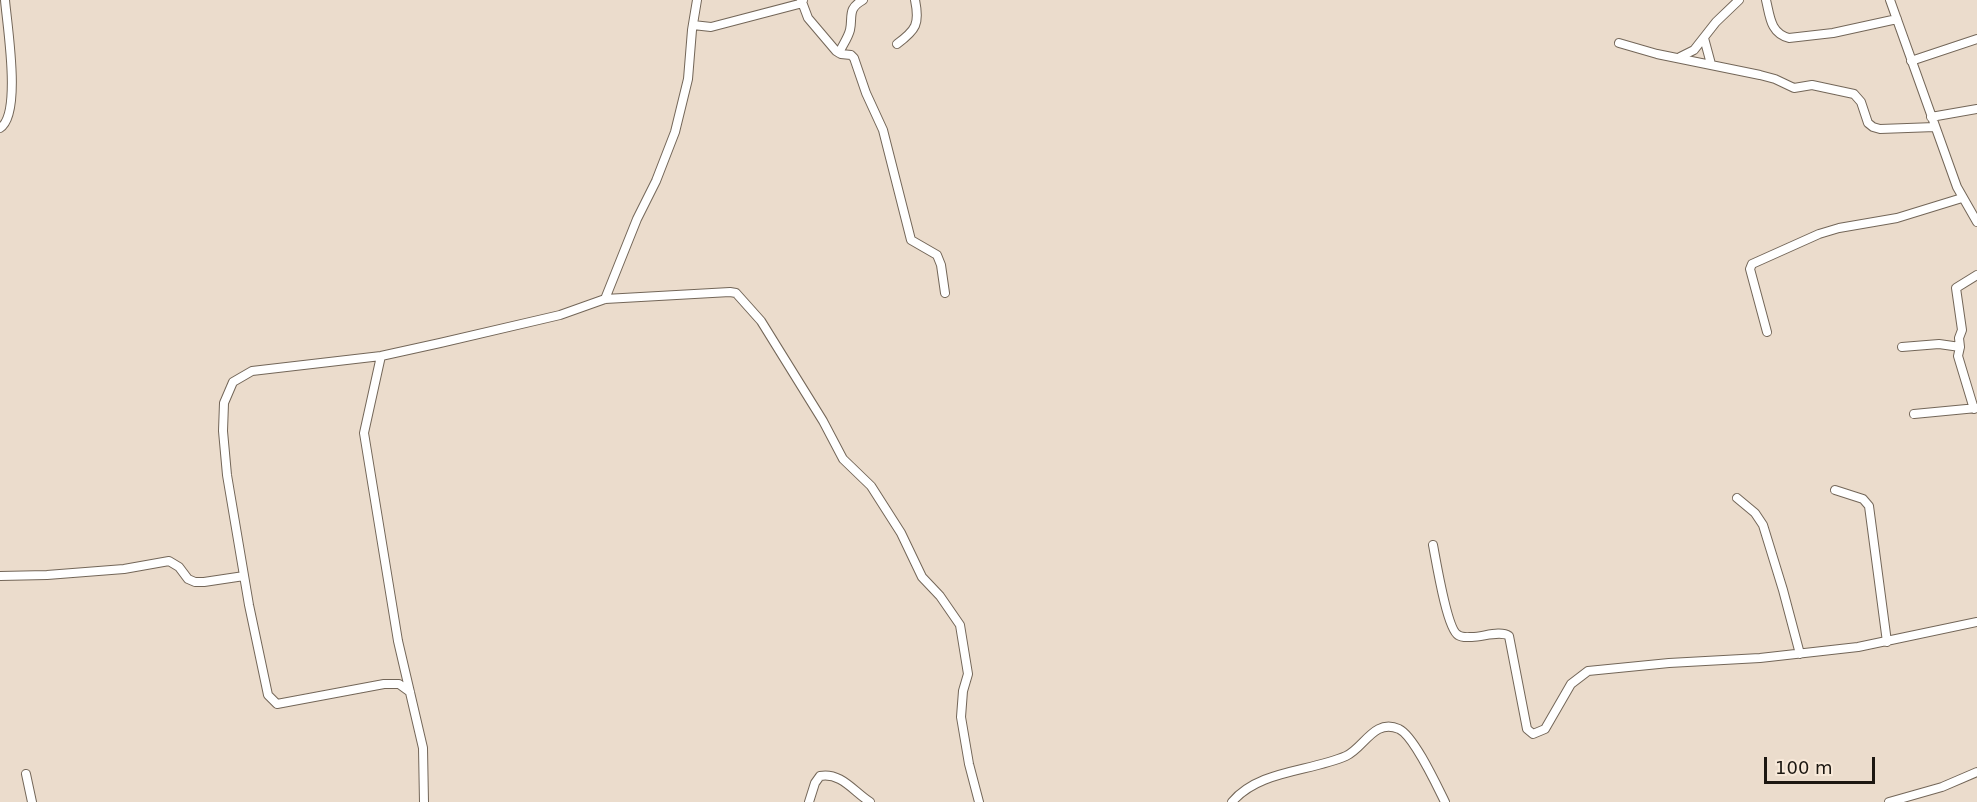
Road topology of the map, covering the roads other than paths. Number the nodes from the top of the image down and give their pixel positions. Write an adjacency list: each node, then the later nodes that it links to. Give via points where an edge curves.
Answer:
1 (4, 0): 22 (street, via 12,90 11,110)
2 (697, 0): 10 (street)
3 (863, 0): 15 (street, via 851,12 849,33)
4 (915, 0): 14 (street, via 916,26)
5 (1738, 0): 11 (street)
6 (1766, 0): 9 (street, via 1774,29 1789,38)
7 (1890, 0): 9 (street)
8 (803, 1): 10 (street, via 711,27); 15 (street, via 808,18)
9 (1897, 19): 17 (street)
10 (693, 25): 27 (street, via 688,79 675,132)
11 (1704, 38): 16 (street, via 1694,50); 18 (street)
12 (1977, 39): 17 (street)
13 (1619, 43): 16 (street)
14 (897, 44)
15 (839, 52): 26 (street, via 854,58 883,130 911,240 937,255)
16 (1677, 58): 18 (street)
17 (1911, 61): 20 (street)
18 (1711, 64): 21 (street, via 1775,79 1794,88 1812,85 1854,94 1868,123 1880,129)
19 (1977, 109): 20 (street)
20 (1931, 117): 21 (street)
21 (1935, 127): 23 (street)
22 (0, 128)
23 (1962, 198): 24 (street); 28 (street, via 1904,217 1819,234 1752,264 1750,269)
24 (1977, 222)
25 (1977, 275): 30 (street, via 1956,288 1962,330)
26 (945, 293)
27 (605, 299): 31 (street, via 560,315); 49 (street, via 730,292 736,293 761,321 843,459 871,486 901,533 922,577 960,626 968,674 961,717)
28 (1767, 332)
29 (1902, 347): 30 (street)
30 (1960, 347): 32 (street, via 1958,356)
31 (381, 356): 38 (street, via 252,371 230,386 224,403 223,431); 42 (street, via 364,445)
32 (1976, 408): 33 (street)
33 (1914, 414)
34 (1835, 490): 40 (street, via 1863,499 1869,506)
35 (1737, 498): 41 (street, via 1763,525)
36 (1433, 545): 41 (street, via 1454,631 1468,637 1501,633 1509,636 1527,729 1533,734 1545,729 1571,684 1587,671)
37 (0, 576): 38 (street, via 124,569 169,561 195,582)
38 (244, 576): 42 (street, via 268,695 273,702 384,684 399,684)
39 (1977, 622): 40 (street)
40 (1887, 642): 41 (street)
41 (1800, 654)
42 (410, 692): 46 (street, via 423,748)
43 (1977, 772): 52 (street)
44 (26, 774): 45 (street)
45 (32, 802)
46 (424, 802)
47 (808, 802): 48 (street, via 820,776 832,775)
48 (870, 802)
49 (979, 802)
50 (1232, 802): 51 (street, via 1250,786 1354,752 1371,732 1382,727 1398,728 1410,736)
51 (1445, 802)
52 (1889, 802)

